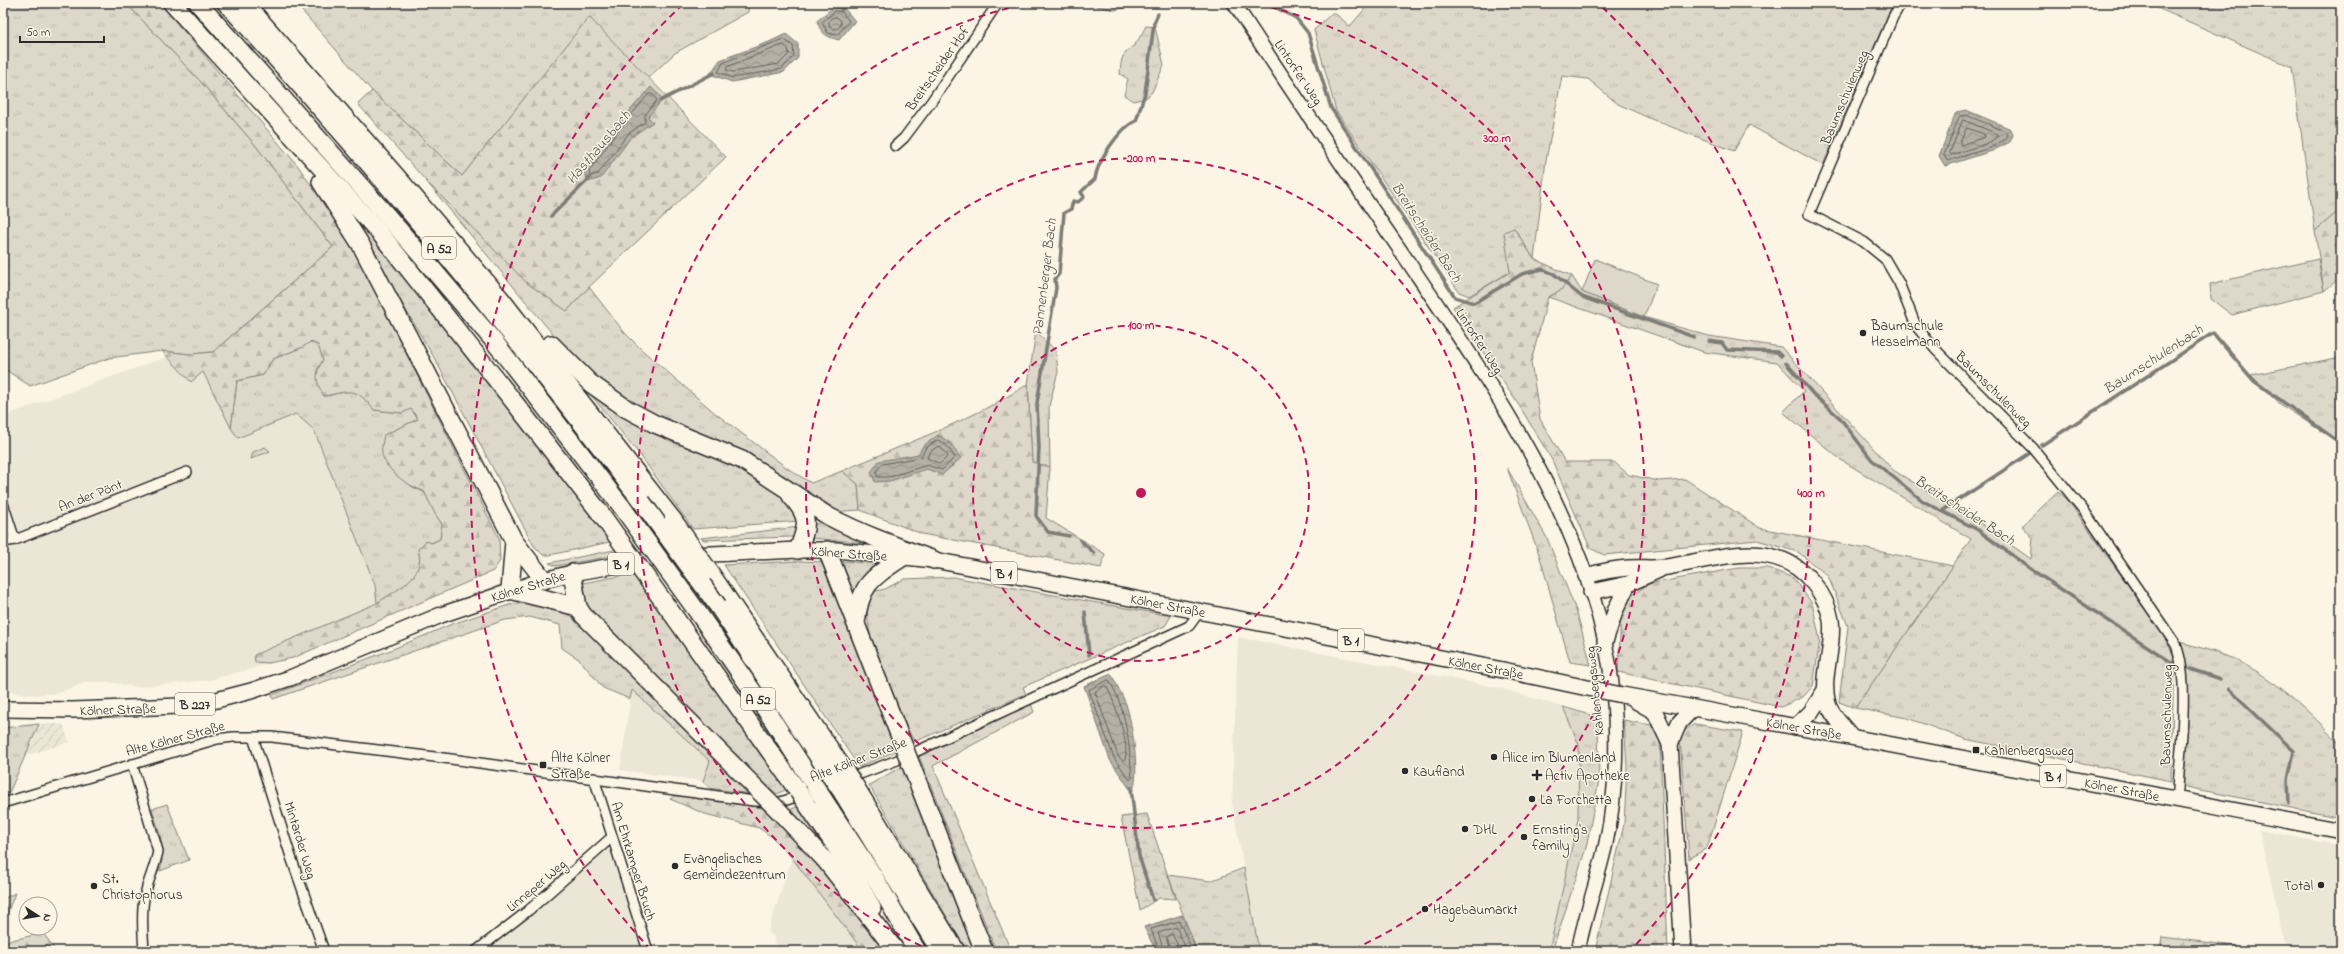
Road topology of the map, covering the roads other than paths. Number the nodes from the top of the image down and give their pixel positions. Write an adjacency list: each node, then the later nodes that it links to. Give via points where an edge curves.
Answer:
1 (172, 3): 11 (highway)
2 (194, 3): 9 (highway)
3 (198, 3): 9 (highway, A 52)
4 (226, 3): 44 (highway, A 52, bridge, via 371,167 508,329 580,419)
5 (245, 3): 12 (highway)
6 (998, 3): 10 (street, Breitscheider Hof, via 931,102)
7 (1234, 3): 25 (main road, Lintorfer Weg, via 1482,373 1539,470)
8 (1901, 3): 45 (street, Baumschulenweg, via 1809,214 1864,242 1885,259 1899,283 1916,326 1935,349 2033,448 2085,512 2176,645 2183,676)
9 (249, 61): 54 (highway, A 52, bridge, via 389,218 493,340 622,507 772,719 876,880)
10 (895, 146)
11 (300, 148): 17 (highway, via 361,245); 53 (highway, bridge, via 379,232 601,514 850,867)
12 (500, 298): 14 (highway, via 534,324 578,373 622,406 655,424 728,453); 44 (highway, bridge, via 673,520 709,571)
13 (187, 472): 16 (street, An der Pönt)
14 (779, 484): 19 (highway, via 797,503 806,518 805,532); 22 (highway, via 838,522)
15 (3, 503): 16 (street)
16 (15, 540): 18 (street, An der Pönt)
17 (514, 541): 26 (highway); 28 (highway)
18 (3, 542)
19 (798, 550): 20 (main road, Kölner Straße / B 1); 24 (main road, Kölner Straße / B 1, via 670,556)
20 (827, 550): 21 (main road, Kölner Straße / B 1); 32 (highway)
21 (903, 557): 22 (main road, Kölner Straße / B 1); 32 (highway, via 878,574 864,588 858,603)
22 (934, 560): 31 (main road, Kölner Straße / B 1)
23 (1666, 568): 25 (main road, via 1628,568); 27 (main road); 34 (main road, via 1745,553 1768,555 1792,564 1809,578 1821,594 1831,618 1832,641)
24 (572, 573): 26 (main road, Kölner Straße / B 1); 30 (highway)
25 (1586, 576): 29 (main road, Lintorfer Weg)
26 (544, 580): 28 (main road, Kölner Straße / B 227)
27 (1628, 584): 29 (main road); 33 (main road)
28 (510, 590): 30 (highway); 37 (main road, Kölner Straße / B 227, via 441,615 290,678 205,703 80,710)
29 (1591, 592): 33 (main road, Kahlenbergsweg)
30 (578, 607): 53 (highway, bridge, via 583,615 826,861)
31 (1200, 612): 35 (main road, Kölner Straße / B 1, bridge); 43 (street, Alte Kölner Straße, via 1189,626 900,759 792,799 780,802 754,801)
32 (856, 624): 57 (highway, bridge)
33 (1605, 641): 58 (main road, Kahlenbergsweg, via 1615,713 1613,797 1606,842)
34 (1825, 690): 38 (main road, via 1812,712); 39 (main road, via 1833,714)
35 (1622, 695): 36 (main road, Kölner Straße / B 1); 41 (main road, via 1654,712)
36 (1693, 708): 38 (main road, Kölner Straße / B 1); 41 (main road, via 1679,723)
37 (3, 709)
38 (1794, 727): 39 (main road, Kölner Straße / B 1)
39 (1851, 736): 45 (main road, Kölner Straße / B 1)
40 (253, 737): 42 (street, Alte Kölner Straße, via 216,739); 43 (street, Alte Kölner Straße, via 375,749); 50 (street, Mintarder Weg, via 293,864)
41 (1670, 744): 59 (main road)
42 (132, 764): 46 (street, Alte Kölner Straße); 49 (street, via 158,851 144,898)
43 (594, 778): 48 (street, Am Ehrkamper Bruch)
44 (844, 783): 55 (highway, A 52); 56 (highway)
45 (2176, 800): 47 (main road, Kölner Straße / B 1)
46 (3, 803)
47 (2341, 831)
48 (612, 838): 51 (street, Linneper Weg, via 529,910); 52 (street, Am Ehrkamper Bruch)
49 (144, 951)
50 (324, 951)
51 (476, 951)
52 (648, 951)
53 (896, 951)
54 (917, 951)
55 (940, 951)
56 (956, 951)
57 (984, 951)
58 (1578, 951)
59 (1683, 951)

